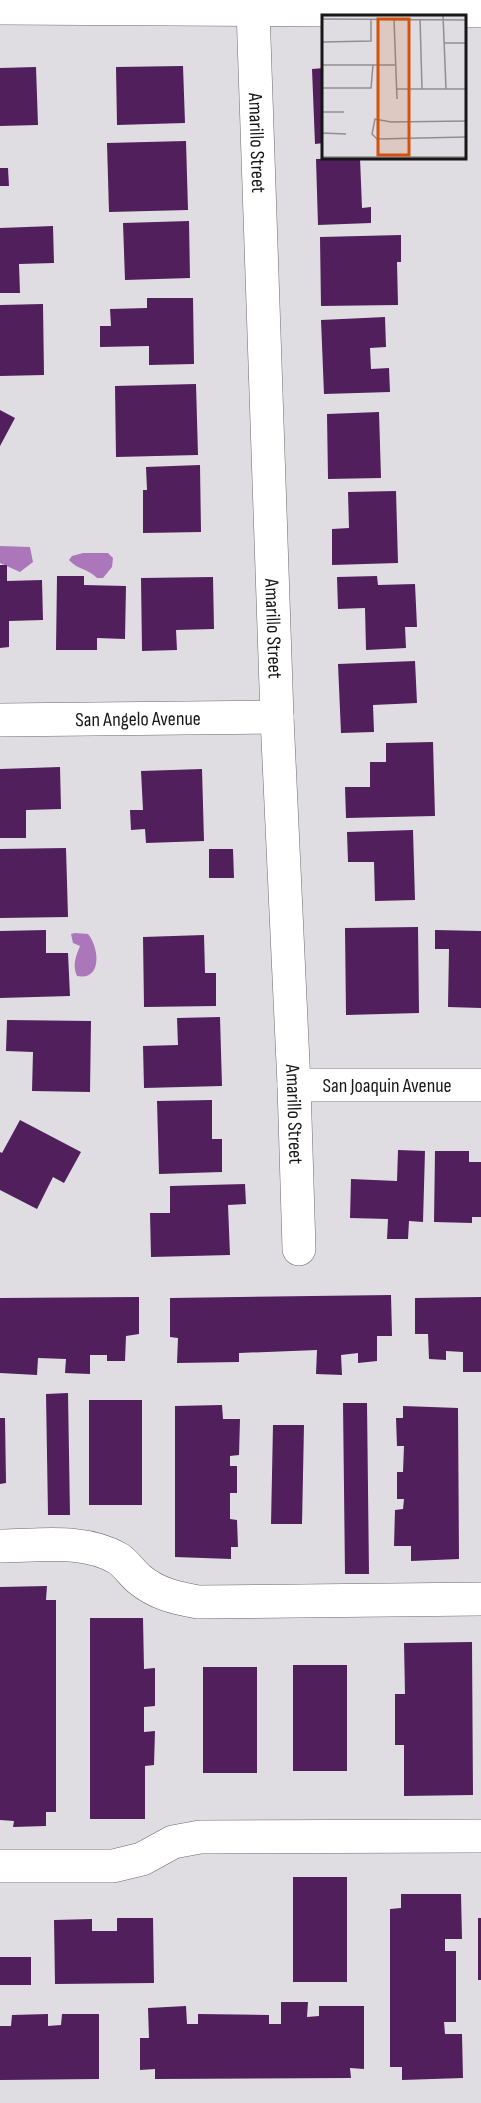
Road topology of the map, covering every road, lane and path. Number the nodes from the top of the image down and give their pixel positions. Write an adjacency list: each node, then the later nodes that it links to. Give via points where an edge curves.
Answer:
1 (0, 8): 2 (street)
2 (253, 9): 3 (street); 4 (street, Amarillo Street)
3 (481, 11)
4 (277, 717): 5 (street, San Angelo Avenue); 6 (street, Amarillo Street)
5 (0, 720)
6 (294, 1085): 7 (street, San Joaquin Avenue); 8 (street, Amarillo Street)
7 (481, 1085)
8 (299, 1249)
9 (0, 1546): 10 (street, via 70,1545 96,1550 120,1560 154,1590 198,1602)
10 (481, 1599)
11 (481, 1836): 12 (street, via 200,1837 173,1842 142,1859 113,1866)
12 (0, 1866)

